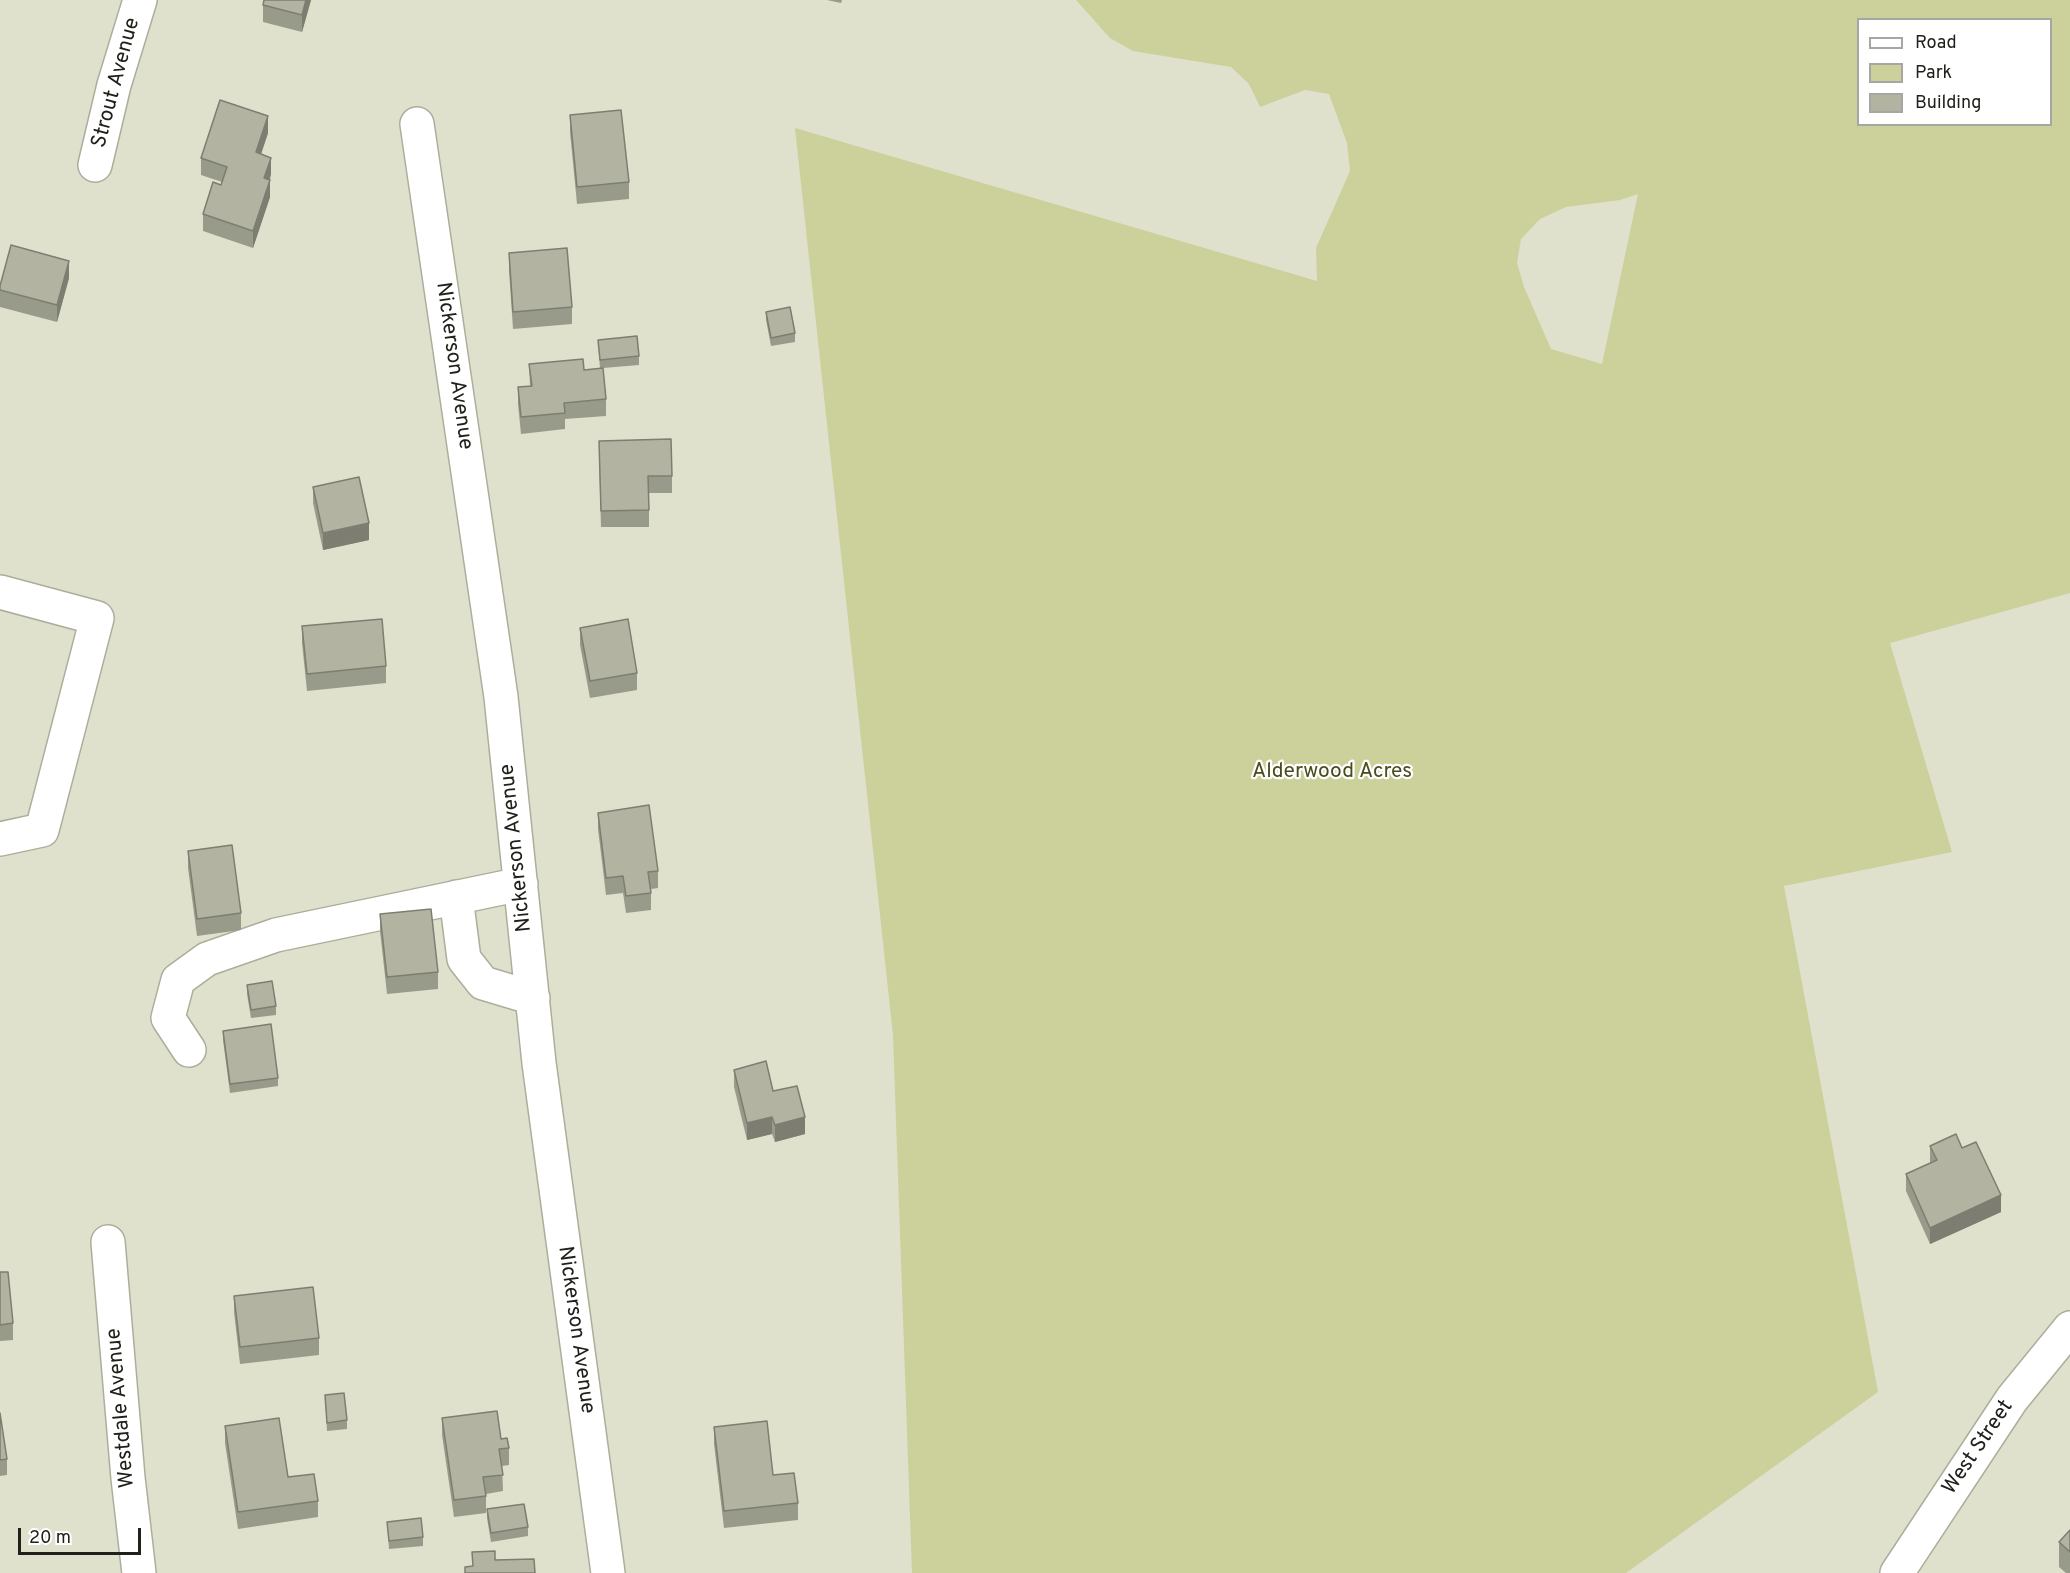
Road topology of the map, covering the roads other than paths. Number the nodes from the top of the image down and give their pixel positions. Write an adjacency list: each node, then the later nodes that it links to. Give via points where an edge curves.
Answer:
1 (140, 0): 3 (street, Strout Avenue)
2 (417, 124): 6 (street, Nickerson Avenue, via 501,697)
3 (95, 165)
4 (0, 592): 5 (street, via 97,618 42,830)
5 (0, 838)
6 (521, 884): 7 (street); 8 (street, Nickerson Avenue)
7 (456, 897): 8 (street, via 464,959 483,983); 9 (street, via 276,935 207,959 178,980 168,1018)
8 (533, 998): 13 (street, Nickerson Avenue)
9 (189, 1050)
10 (108, 1242): 12 (street, Westdale Avenue)
11 (2070, 1328): 14 (street, West Street, via 2012,1399)
12 (139, 1573)
13 (608, 1573)
14 (1897, 1573)

